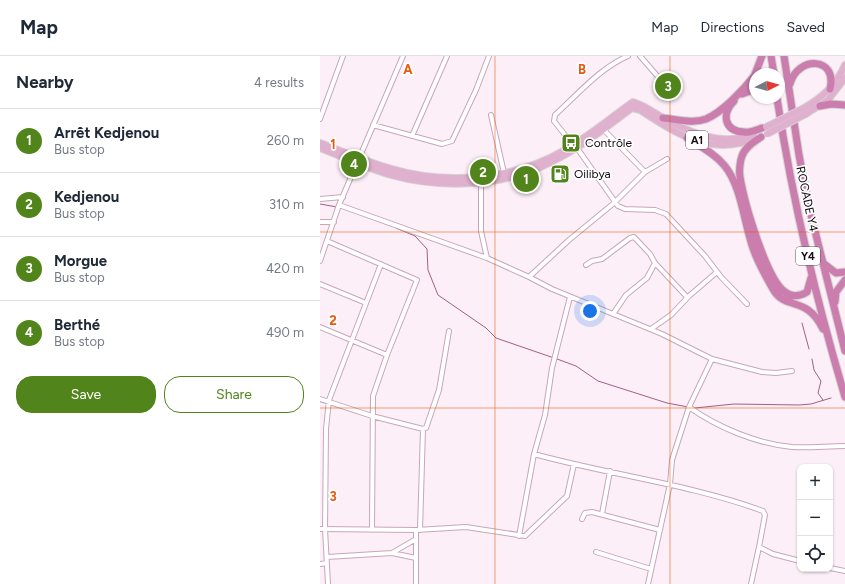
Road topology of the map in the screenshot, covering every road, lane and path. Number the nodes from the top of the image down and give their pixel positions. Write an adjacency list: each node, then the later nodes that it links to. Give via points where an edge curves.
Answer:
1 (343, 56): 26 (street)
2 (403, 56): 27 (street)
3 (447, 56): 30 (street)
4 (489, 56): 30 (street, via 452,142 442,144)
5 (628, 56): 33 (street, via 593,80 555,115 554,121)
6 (640, 56): 14 (street)
7 (762, 56): 11 (highway)
8 (771, 56): 12 (highway)
9 (784, 56): 17 (highway, ROCADE Y4 / Y4)
10 (845, 66): 16 (main road, A1)
11 (757, 68)
12 (773, 68)
13 (845, 78): 22 (main road, A1, via 833,95)
14 (660, 79)
15 (749, 82): 25 (highway, via 706,119)
16 (830, 89): 17 (highway, via 833,78 828,64 824,60 807,57 795,67); 29 (main road, A1, bridge, via 816,101)
17 (789, 90): 49 (highway, ROCADE Y4 / Y4, via 802,170)
18 (749, 91): 29 (highway, via 741,94 732,103 727,111 726,120 729,126 737,131)
19 (775, 104): 23 (highway)
20 (778, 104): 23 (highway, ROCADE Y4 / Y4)
21 (845, 105): 22 (highway)
22 (820, 106): 29 (main road, A1, bridge)
23 (780, 114): 55 (highway, ROCADE Y4 / Y4)
24 (491, 115): 38 (street)
25 (663, 118): 29 (main road, A1, via 705,137 725,140 735,140); 33 (main road, A1, via 633,102)
26 (320, 119)
27 (373, 125): 30 (street); 36 (street)
28 (603, 129): 31 (main road, A1, via 632,108 640,110); 33 (main road, A1); 37 (street)
29 (764, 131): 31 (main road, A1, via 739,145 722,147); 55 (highway, via 742,156 739,176 760,249 770,272 785,293 794,296 807,292)
30 (412, 136)
31 (687, 138): 69 (highway, via 725,165 732,178 754,251 774,291 781,299 808,308 815,315)
32 (320, 143): 36 (main road, A1)
33 (575, 146): 38 (main road, A1, via 546,160); 39 (main road, A1, via 536,169); 42 (street)
34 (320, 148): 36 (main road, A1)
35 (667, 159): 37 (street)
36 (358, 160): 38 (main road, A1, via 393,170 429,176 468,178); 39 (main road, A1, via 390,175 422,182); 40 (street)
37 (645, 172): 42 (street)
38 (504, 173)
39 (481, 182): 47 (street, via 481,231)
40 (343, 197): 41 (street); 43 (street)
41 (320, 199)
42 (614, 203): 53 (street, via 621,208 655,210 666,214 706,256); 56 (street)
43 (340, 205): 45 (street); 47 (street)
44 (320, 222): 45 (street)
45 (334, 222): 46 (street)
46 (327, 241): 48 (street); 51 (street)
47 (487, 258): 56 (street)
48 (320, 261)
49 (822, 261): 54 (highway, via 836,273); 67 (highway, ROCADE Y4 / Y4)
50 (655, 263): 52 (street, via 634,237 602,259); 60 (street); 63 (street, via 647,278 626,295)
51 (381, 264): 61 (street); 71 (street, via 417,280)
52 (586, 265)
53 (717, 272): 60 (street); 62 (street)
54 (845, 272)
55 (812, 274): 69 (highway, ROCADE Y4 / Y4)
56 (529, 277): 59 (street)
57 (845, 280): 67 (highway, via 836,292 835,300)
58 (320, 284): 61 (street)
59 (570, 297): 63 (street); 81 (street, via 552,368 545,415)
60 (687, 298): 65 (street, via 674,312)
61 (366, 303): 68 (street)
62 (747, 304)
63 (613, 314): 65 (street)
64 (320, 327): 68 (street)
65 (651, 329): 72 (street)
66 (449, 331): 79 (street, via 438,390 428,424)
67 (841, 336): 70 (highway, ROCADE Y4 / Y4)
68 (352, 340): 71 (street); 76 (street)
69 (829, 345): 74 (highway, ROCADE Y4 / Y4)
70 (845, 352)
71 (387, 355): 78 (street, via 373,396)
72 (712, 359): 73 (street, via 762,372); 77 (street)
73 (792, 371)
74 (845, 397)
75 (320, 399): 76 (street)
76 (329, 400): 78 (street); 88 (street, via 326,429)
77 (689, 407): 80 (street, via 731,430 763,441 792,447); 84 (street, via 672,460)
78 (372, 416): 79 (street); 89 (street)
79 (423, 429): 90 (street)
80 (845, 446)
81 (534, 454): 82 (street); 92 (street)
82 (574, 464): 83 (street); 92 (street, via 567,496 529,534)
83 (610, 471): 84 (street); 85 (street)
84 (670, 484): 91 (street); 94 (street, via 763,511 765,515)
85 (602, 514): 86 (street, via 587,511); 91 (street)
86 (582, 519)
87 (320, 529): 88 (street)
88 (325, 529): 89 (street); 97 (street)
89 (372, 530): 90 (street)
90 (418, 530): 92 (street, via 466,527); 93 (street)
91 (660, 530): 102 (street)
92 (519, 536)
93 (416, 539): 96 (street); 98 (street)
94 (759, 547): 99 (street, via 773,554); 108 (street)
95 (596, 552): 102 (street)
96 (392, 553): 97 (street); 98 (street)
97 (327, 557): 100 (street)
98 (416, 558): 106 (street)
99 (797, 560)
100 (327, 563): 101 (street); 105 (street)
101 (320, 564)
102 (651, 569): 107 (street)
103 (833, 569): 104 (street)
104 (845, 571)
105 (328, 584)
106 (416, 584)
107 (648, 584)
108 (751, 584)

